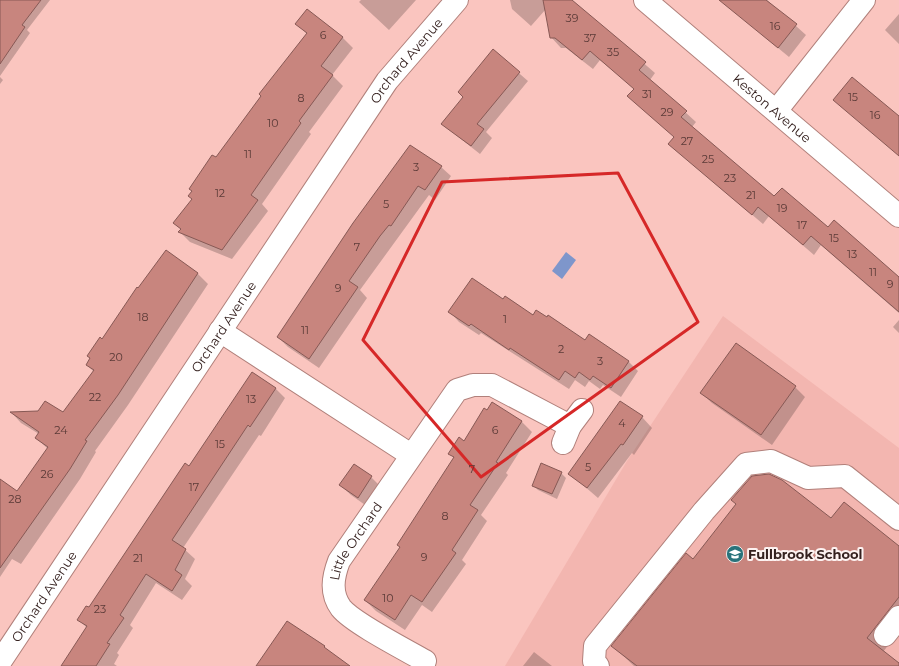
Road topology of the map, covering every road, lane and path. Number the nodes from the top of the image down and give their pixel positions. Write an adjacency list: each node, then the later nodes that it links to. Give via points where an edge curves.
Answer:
1 (457, 0): 6 (street, Orchard Avenue, via 387,81)
2 (646, 0): 4 (street, Keston Avenue)
3 (864, 0): 4 (street)
4 (776, 111): 5 (street, Keston Avenue)
5 (899, 216)
6 (220, 331): 8 (street); 13 (street, Orchard Avenue)
7 (571, 426): 8 (street, Little Orchard, via 492,385 473,385 457,390)
8 (411, 455): 12 (street, Little Orchard, via 339,561 333,577 335,595 341,608 362,624)
9 (899, 519): 14 (street, via 845,476 808,478 771,461 746,464 704,511 595,646 594,661)
10 (899, 617): 11 (street)
11 (885, 635)
12 (427, 658)
13 (0, 662)
14 (598, 666)

